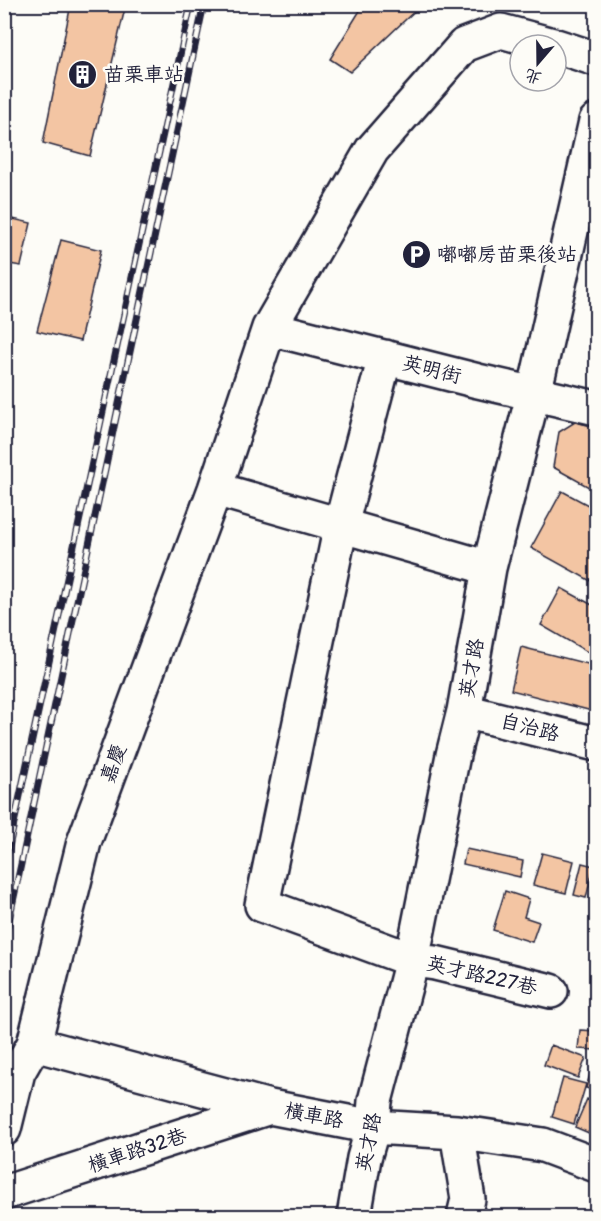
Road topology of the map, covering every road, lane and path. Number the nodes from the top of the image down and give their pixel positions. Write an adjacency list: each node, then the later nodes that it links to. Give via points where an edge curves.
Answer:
1 (509, 33): 5 (street, 嘉慶, via 501,31 464,45 372,150)
2 (568, 49): 3 (street, 嘉慶)
3 (597, 59)
4 (597, 121): 7 (street, 英才路)
5 (269, 328): 6 (street, 英明街); 9 (street, 嘉慶)
6 (385, 357): 7 (street, 英明街); 10 (street)
7 (534, 393): 8 (street, 英明街); 11 (street, 英才路)
8 (597, 408)
9 (215, 489): 10 (street); 16 (street, 嘉慶, via 84,842)
10 (341, 525): 11 (street); 14 (street, via 262,905)
11 (489, 568): 12 (street, 英才路)
12 (464, 711): 13 (street, 自治路); 14 (street, 英才路)
13 (597, 744)
14 (412, 960): 15 (street, 英才路227巷); 18 (street, 英才路, via 375,1101)
15 (551, 991)
16 (34, 1044): 17 (street, 橫車路); 19 (street, 嘉慶, via 18,1072)
17 (270, 1107): 18 (street, 橫車路); 22 (street, 橫車路32巷)
18 (373, 1127): 20 (street, 橫車路); 23 (street, 英才路)
19 (4, 1129)
20 (457, 1132): 21 (street, 橫車路, via 543,1145); 24 (street, via 468,1200)
21 (597, 1165)
22 (5, 1191)
23 (354, 1216)
24 (464, 1216)

